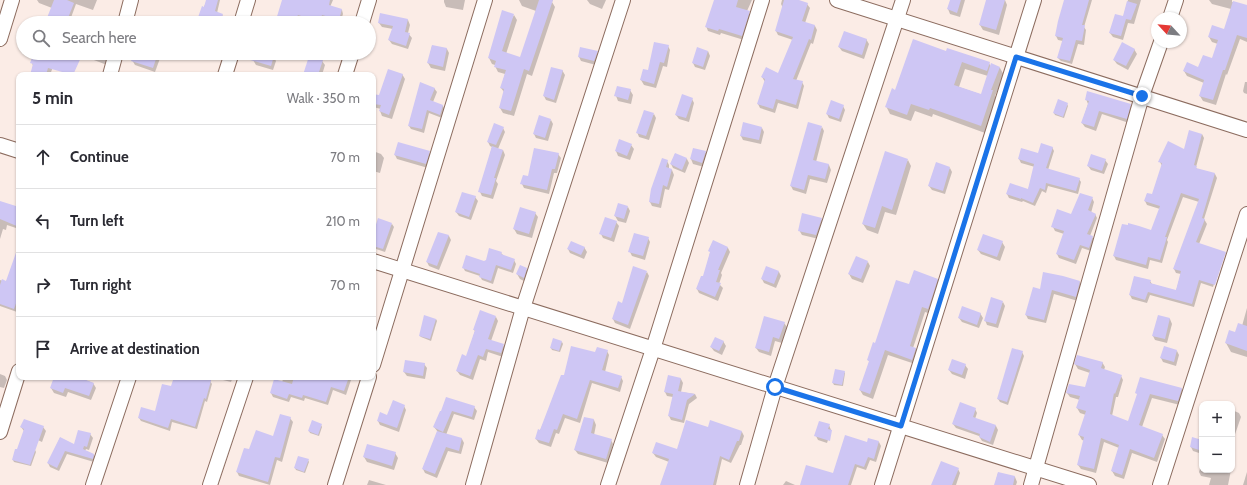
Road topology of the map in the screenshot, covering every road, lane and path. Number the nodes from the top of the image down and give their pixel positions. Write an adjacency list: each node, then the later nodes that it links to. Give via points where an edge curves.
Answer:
1 (12, 0): 17 (street)
2 (131, 0): 13 (street)
3 (248, 0): 14 (street)
4 (369, 0): 15 (street)
5 (485, 0): 32 (street)
6 (623, 0): 33 (street)
7 (762, 0): 34 (street)
8 (837, 0): 16 (street)
9 (904, 0): 16 (street)
10 (1034, 0): 19 (street)
11 (1176, 0): 12 (street)
12 (1172, 12)
13 (127, 16)
14 (243, 16)
15 (364, 16)
16 (897, 19): 19 (street); 40 (street)
17 (0, 40)
18 (1159, 48): 26 (street)
19 (1016, 57): 26 (street); 41 (street)
20 (114, 60): 23 (street)
21 (230, 60): 24 (street)
22 (350, 60): 25 (street)
23 (111, 72)
24 (226, 72)
25 (346, 72)
26 (1142, 96): 27 (street); 43 (street)
27 (1247, 130)
28 (0, 145): 29 (street)
29 (16, 150)
30 (1247, 214): 53 (street)
31 (376, 262): 32 (street)
32 (403, 271): 33 (street); 35 (street)
33 (523, 308): 34 (street); 47 (street)
34 (653, 349): 40 (street); 48 (street)
35 (376, 356)
36 (16, 380): 42 (street)
37 (128, 380): 44 (street)
38 (245, 380): 45 (street)
39 (368, 380): 46 (street)
40 (775, 387): 41 (street); 49 (street)
41 (901, 426): 43 (street); 50 (street)
42 (0, 432)
43 (1037, 469): 51 (street); 52 (street)
44 (93, 485)
45 (210, 485)
46 (335, 485)
47 (473, 485)
48 (608, 485)
49 (747, 485)
50 (882, 485)
51 (1032, 485)
52 (1089, 485)
53 (1160, 485)

